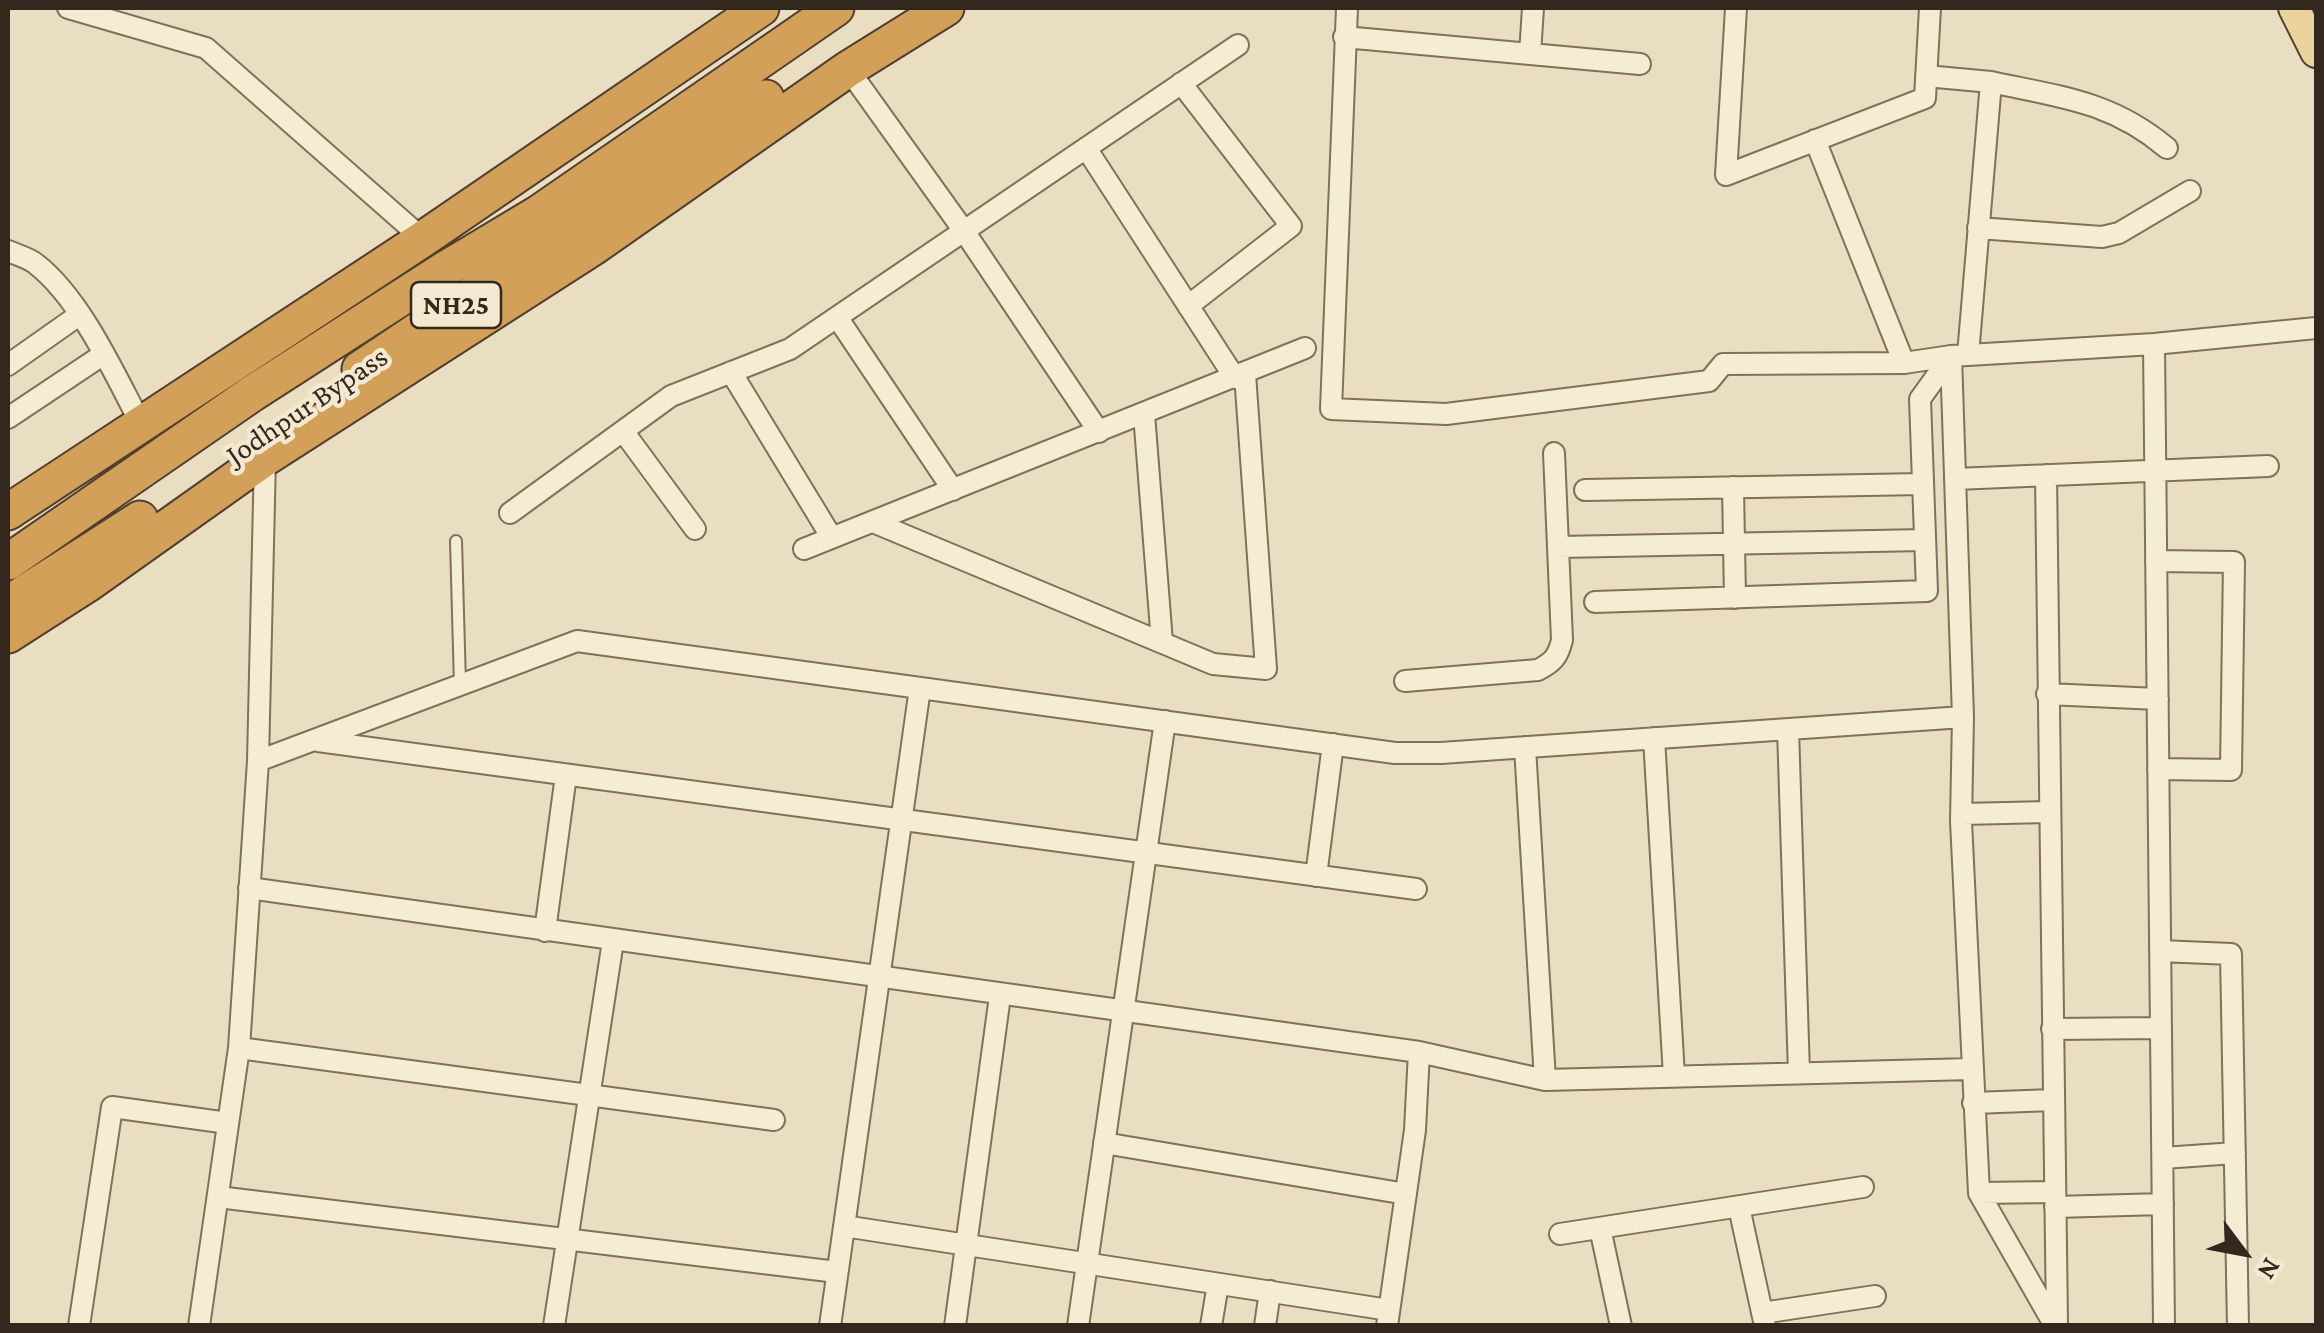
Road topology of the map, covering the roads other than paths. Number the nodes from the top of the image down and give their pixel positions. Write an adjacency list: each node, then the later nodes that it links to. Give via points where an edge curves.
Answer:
1 (68, 8): 11 (street)
2 (762, 8): 27 (highway, NH25)
3 (836, 8): 67 (highway, Jodhpur Bypass / NH25)
4 (905, 8): 70 (highway, Jodhpur Bypass / NH25)
5 (946, 8): 17 (highway, NH25)
6 (1346, 8): 12 (street)
7 (1533, 8): 15 (street)
8 (1736, 8): 21 (street, via 1726,175)
9 (1930, 8): 18 (street)
10 (2294, 8): 14 (main road)
11 (92, 11): 27 (street, via 206,48)
12 (1344, 37): 15 (street); 37 (street, via 1331,409 1446,414 1709,381 1723,364)
13 (1238, 44): 20 (street)
14 (2316, 52)
15 (1530, 54): 16 (street)
16 (1640, 64)
17 (848, 69): 26 (street); 47 (highway, NH25, via 595,246)
18 (1926, 76): 19 (street); 21 (street, via 1925,98)
19 (1991, 82): 23 (street, via 2110,109); 25 (street)
20 (1182, 83): 22 (street); 29 (street, via 1291,226)
21 (1815, 140): 37 (street)
22 (1086, 148): 26 (street); 29 (street)
23 (2167, 148)
24 (2190, 191): 25 (street, via 2102,237)
25 (1978, 228): 36 (street)
26 (964, 231): 31 (street); 45 (street)
27 (424, 239): 43 (highway, NH25)
28 (8, 251): 30 (street, via 35,263)
29 (1188, 306): 40 (street)
30 (79, 315): 35 (street); 38 (street)
31 (837, 318): 39 (street, via 790,349); 54 (street)
32 (2316, 328): 33 (street)
33 (2154, 344): 36 (street); 49 (street)
34 (1305, 348): 40 (street)
35 (104, 354): 42 (street); 43 (street)
36 (1959, 355): 37 (street); 51 (street); 52 (street, via 1920,399)
37 (1904, 363)
38 (8, 364)
39 (731, 372): 44 (street, via 671,396); 60 (street)
40 (1240, 376): 41 (street); 72 (street, via 1266,669 1213,664)
41 (1144, 414): 45 (street); 72 (street)
42 (8, 418)
43 (141, 424): 56 (highway, NH25)
44 (622, 431): 57 (street); 59 (street)
45 (1099, 432): 54 (street)
46 (1554, 453): 64 (street)
47 (265, 458): 71 (highway, NH25); 85 (street)
48 (2268, 466): 49 (street)
49 (2155, 470): 50 (street); 66 (street)
50 (2046, 475): 51 (street); 76 (street)
51 (1956, 479): 78 (street)
52 (1923, 484): 53 (street); 62 (street)
53 (1733, 488): 55 (street); 63 (street)
54 (953, 490): 58 (street)
55 (1585, 490)
56 (11, 504)
57 (510, 513)
58 (873, 522): 60 (street); 72 (street)
59 (695, 528)
60 (832, 538): 65 (street)
61 (456, 540): 74 (lane)
62 (1925, 540): 63 (street); 68 (street, via 1927,591)
63 (1734, 544): 64 (street); 68 (street)
64 (1559, 547): 73 (street, via 1562,640 1553,662 1538,670)
65 (804, 549)
66 (2156, 561): 77 (street); 86 (street, via 2234,562 2230,770)
67 (8, 562)
68 (1735, 598): 69 (street)
69 (1595, 602)
70 (8, 604)
71 (8, 635)
72 (1162, 642)
73 (1405, 681)
74 (460, 685): 75 (street, via 576,641); 82 (street)
75 (920, 688): 79 (street); 90 (street)
76 (2047, 694): 77 (street); 88 (street)
77 (2158, 698): 86 (street)
78 (1963, 718): 80 (street); 89 (street)
79 (1165, 721): 83 (street); 91 (street)
80 (1788, 729): 81 (street); 106 (street)
81 (1654, 738): 84 (street); 107 (street)
82 (312, 740): 85 (street); 87 (street)
83 (1333, 744): 84 (street, via 1395,753); 92 (street)
84 (1526, 747): 108 (street)
85 (258, 761): 93 (street)
86 (2158, 769): 97 (street)
87 (566, 775): 90 (street); 95 (street)
88 (2050, 812): 89 (street); 102 (street)
89 (1962, 814): 105 (street)
90 (901, 820): 91 (street); 98 (street)
91 (1146, 853): 92 (street); 100 (street)
92 (1316, 876): 94 (street)
93 (249, 888): 95 (street); 103 (street)
94 (1416, 889)
95 (545, 931): 96 (street)
96 (613, 940): 98 (street); 109 (street)
97 (2160, 951): 101 (street); 115 (street, via 2231,954)
98 (878, 978): 99 (street); 124 (street)
99 (1000, 996): 100 (street); 128 (street)
100 (1123, 1013): 104 (street); 114 (street)
101 (2161, 1028): 102 (street); 116 (street)
102 (2052, 1029): 110 (street)
103 (239, 1048): 109 (street); 113 (street)
104 (1419, 1052): 108 (street); 119 (street)
105 (1971, 1068): 106 (street); 111 (street)
106 (1800, 1073): 107 (street)
107 (1674, 1076): 108 (street)
108 (1545, 1080)
109 (589, 1095): 112 (street); 127 (street)
110 (2053, 1100): 111 (street); 121 (street)
111 (1974, 1103): 118 (street)
112 (774, 1120)
113 (228, 1123): 120 (street); 136 (street, via 112,1108)
114 (1104, 1144): 119 (street); 129 (street)
115 (2235, 1154): 116 (street); 147 (street)
116 (2162, 1158): 122 (street)
117 (1864, 1187): 123 (street)
118 (1979, 1193): 121 (street); 145 (street)
119 (1406, 1194): 134 (street)
120 (218, 1197): 127 (street); 137 (street)
121 (2055, 1200): 122 (street); 145 (street)
122 (2163, 1204): 146 (street)
123 (1739, 1206): 125 (street); 135 (street)
124 (844, 1226): 128 (street); 130 (street)
125 (1600, 1228): 126 (street); 144 (street)
126 (1560, 1234)
127 (568, 1239): 130 (street); 138 (street)
128 (966, 1245): 129 (street); 140 (street)
129 (1087, 1264): 131 (street); 141 (street)
130 (838, 1272): 139 (street)
131 (1218, 1284): 132 (street); 142 (street)
132 (1270, 1291): 134 (street); 143 (street)
133 (1875, 1296): 135 (street)
134 (1388, 1318)
135 (1764, 1320)
136 (79, 1326)
137 (199, 1326)
138 (554, 1326)
139 (830, 1326)
140 (955, 1326)
141 (1078, 1326)
142 (1211, 1326)
143 (1266, 1326)
144 (1621, 1326)
145 (2056, 1326)
146 (2164, 1326)
147 (2238, 1326)

